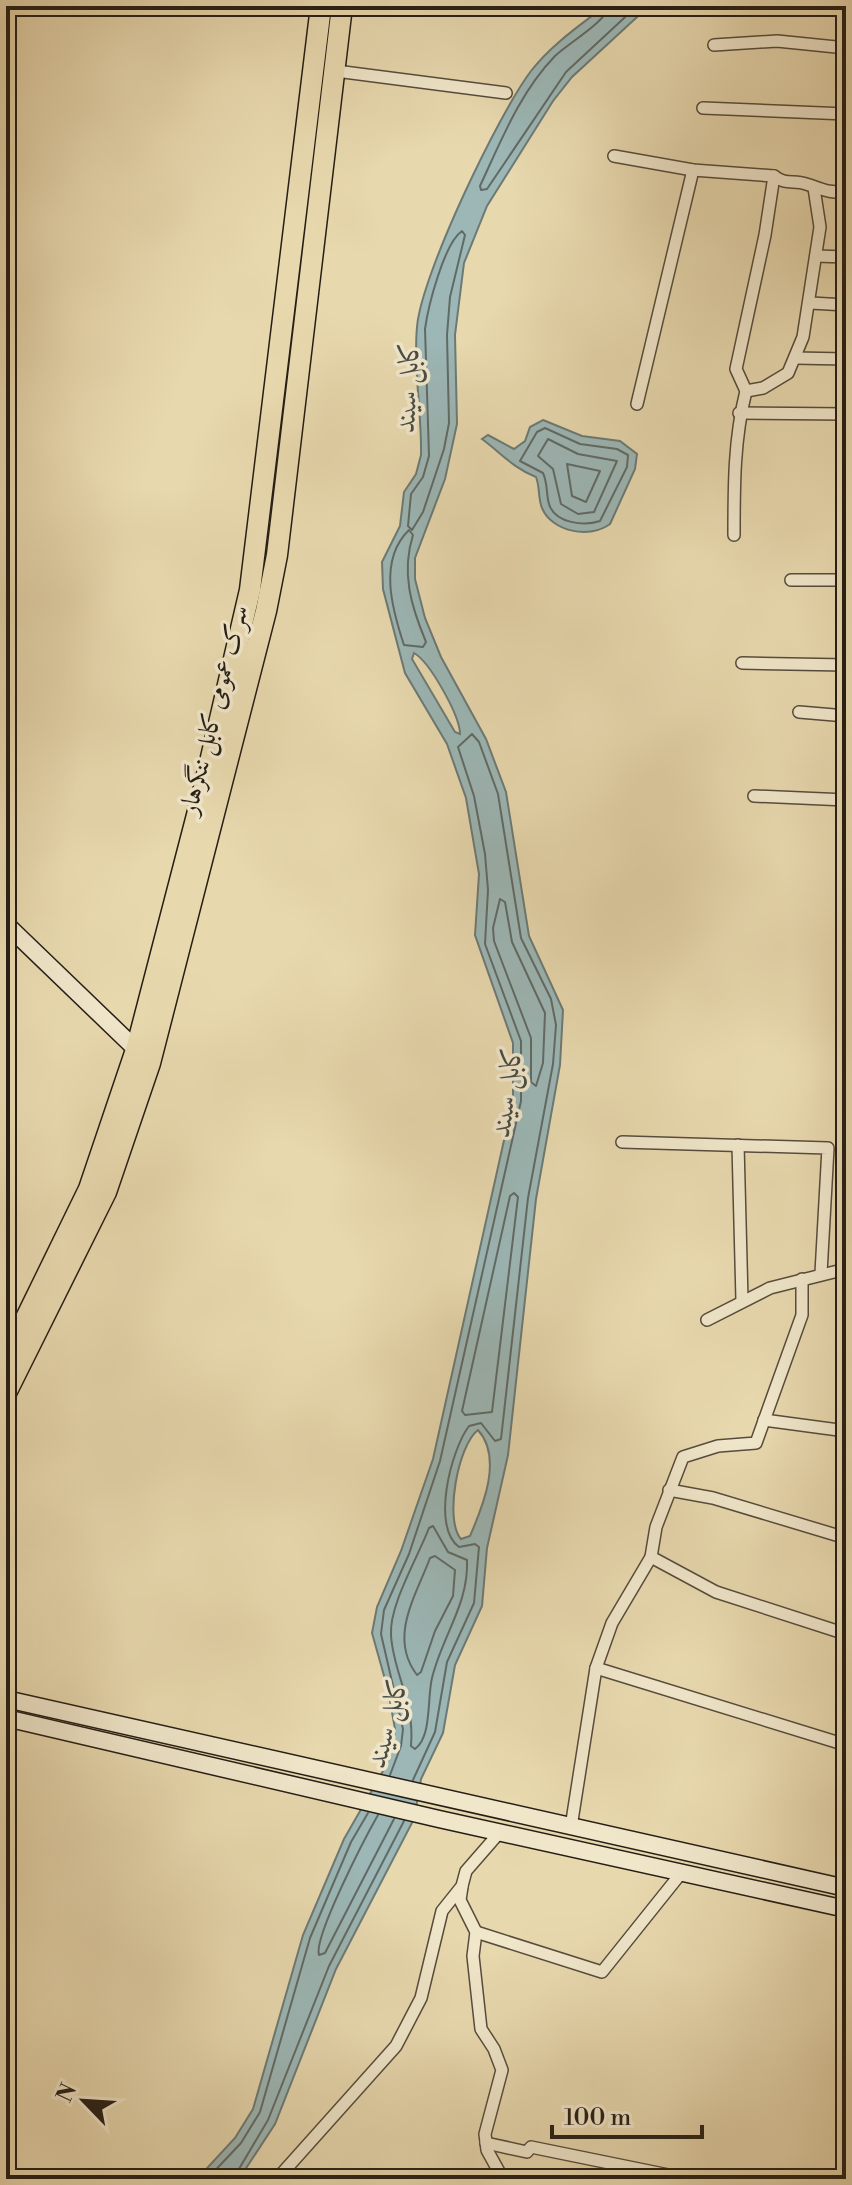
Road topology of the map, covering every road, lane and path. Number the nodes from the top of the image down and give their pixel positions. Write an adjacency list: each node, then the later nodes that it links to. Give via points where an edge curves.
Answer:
1 (321, 6): 16 (highway, سرک عمومی کابل ننگرهار)
2 (342, 6): 5 (highway, سرک عمومی کابل ننگرهار)
3 (714, 45): 4 (street, via 777,41)
4 (846, 48)
5 (336, 71): 6 (street); 16 (highway, سرک عمومی کابل ننگرهار)
6 (506, 93)
7 (703, 108): 8 (street)
8 (846, 114)
9 (614, 156): 10 (street)
10 (693, 170): 11 (street); 22 (street)
11 (774, 176): 12 (street); 21 (street, via 736,369)
12 (814, 188): 13 (street); 14 (street, via 820,227)
13 (846, 192)
14 (816, 256): 15 (street); 17 (street, via 808,292)
15 (846, 257)
16 (302, 258): 35 (highway, سرک عمومی کابل ننگرهار, via 250,590)
17 (811, 303): 18 (street); 19 (street)
18 (846, 305)
19 (795, 358): 20 (street); 21 (street, via 788,373)
20 (846, 359)
21 (746, 391): 23 (street)
22 (637, 404)
23 (739, 413): 24 (street); 25 (street)
24 (846, 414)
25 (734, 535)
26 (791, 580): 27 (street)
27 (846, 580)
28 (742, 663): 29 (street)
29 (846, 665)
30 (799, 712): 31 (street)
31 (846, 716)
32 (754, 796): 33 (street)
33 (846, 800)
34 (6, 924): 35 (street)
35 (143, 1056): 43 (highway, via 89,1189); 44 (highway, سرک عمومی کابل ننگرهار, via 106,1192)
36 (622, 1142): 37 (street)
37 (738, 1145): 39 (street, via 828,1148); 41 (street)
38 (846, 1269): 39 (street)
39 (821, 1273): 40 (street)
40 (802, 1279): 41 (street); 45 (street, via 802,1315)
41 (742, 1300): 42 (street)
42 (707, 1320)
43 (6, 1359)
44 (6, 1393)
45 (764, 1420): 46 (street); 47 (street, via 756,1443 718,1446 683,1457)
46 (846, 1431)
47 (669, 1490): 48 (street); 49 (street)
48 (846, 1538)
49 (651, 1557): 50 (street, via 716,1592); 51 (street, via 612,1623)
50 (846, 1634)
51 (596, 1668): 54 (street); 55 (street)
52 (6, 1699): 55 (street)
53 (6, 1718): 56 (street)
54 (846, 1745)
55 (571, 1827): 58 (street)
56 (500, 1832): 57 (street); 59 (street, via 466,1871)
57 (682, 1872): 61 (street); 63 (street, via 602,1972)
58 (774, 1872): 60 (street); 61 (street)
59 (462, 1886): 63 (street, via 460,1900); 65 (street, via 442,1911 421,1998 396,2046)
60 (846, 1888)
61 (770, 1892): 62 (street)
62 (846, 1909)
63 (476, 1932): 64 (street, via 473,1956 481,2029 502,2070 486,2124)
64 (486, 2143): 66 (street); 67 (street)
65 (277, 2179)
66 (503, 2179)
67 (688, 2179)

